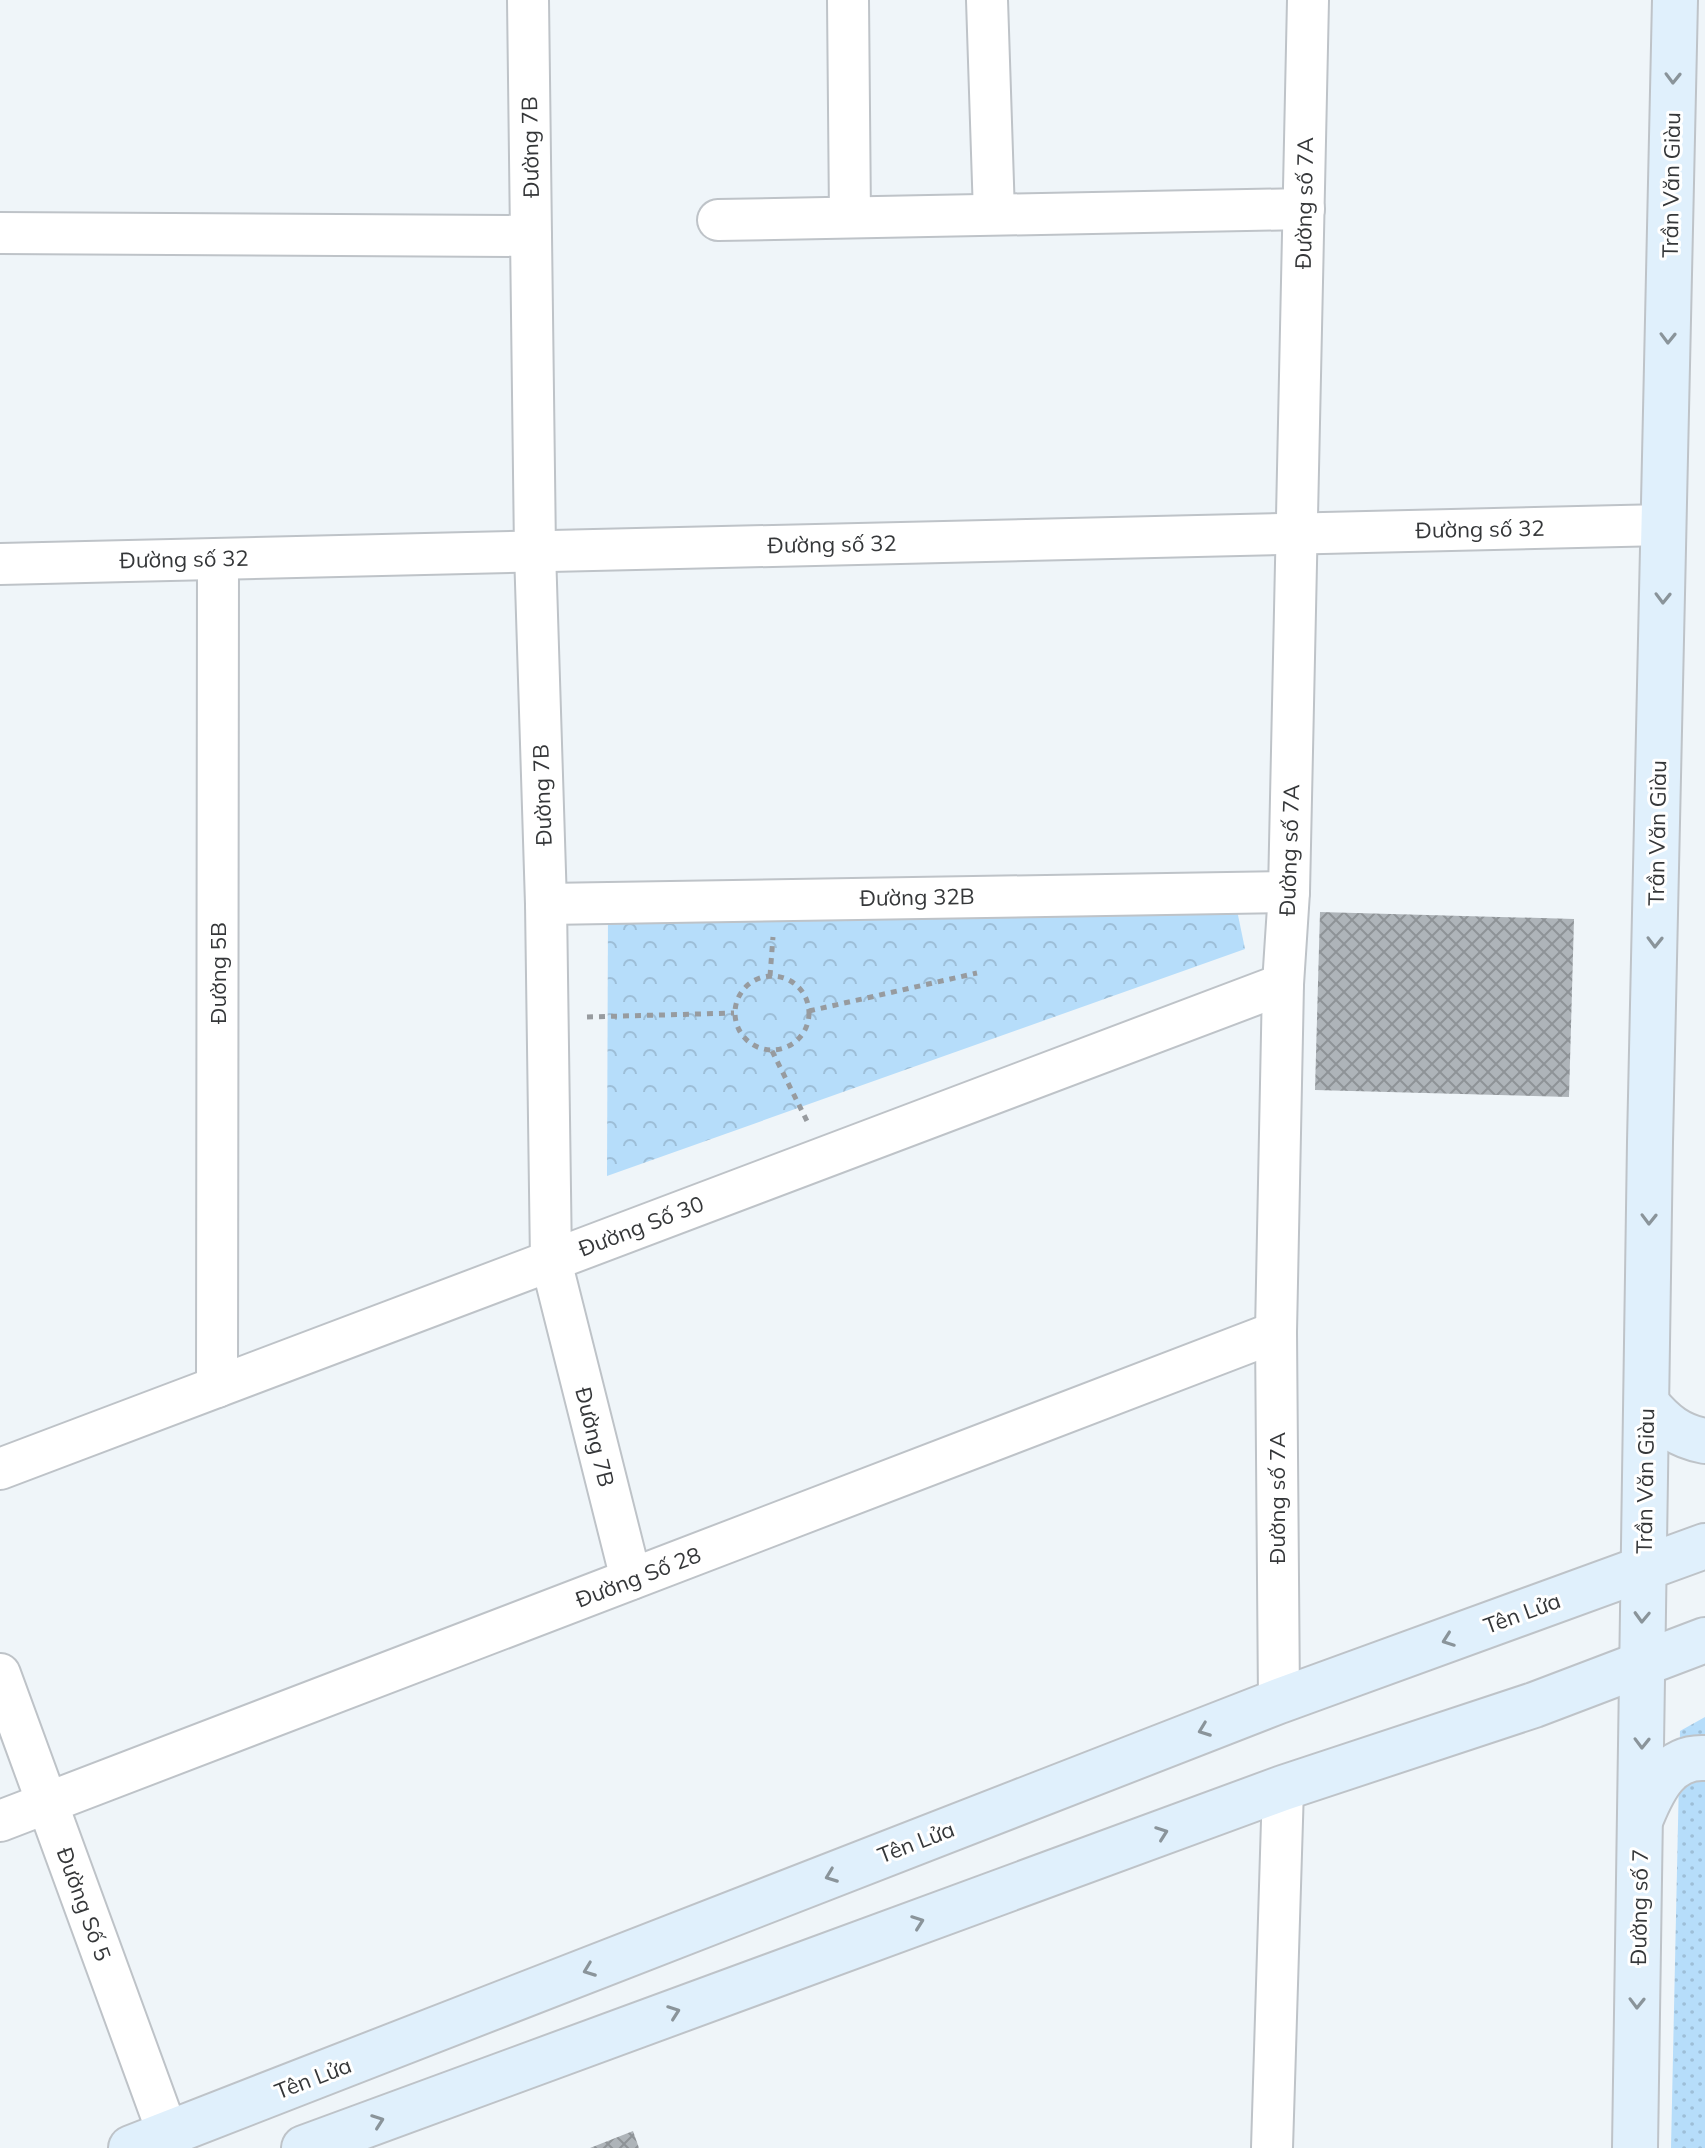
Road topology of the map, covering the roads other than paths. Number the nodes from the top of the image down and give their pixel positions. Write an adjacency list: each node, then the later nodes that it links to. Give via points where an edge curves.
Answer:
1 (528, 0): 15 (street, Đường 7B)
2 (848, 0): 12 (street)
3 (987, 0): 11 (street)
4 (1308, 0): 10 (street, Đường số 7A)
5 (1675, 0): 9 (main road, Trần Văn Giàu, one-way to 9)
6 (1693, 0): 7 (main road)
7 (1705, 16)
8 (1705, 142): 9 (main road)
9 (1671, 181): 16 (main road, Trần Văn Giàu, one-way to 16)
10 (1304, 209): 11 (street); 17 (street, Đường số 7A)
11 (994, 214): 12 (street)
12 (850, 217): 13 (street)
13 (718, 220)
14 (0, 233): 15 (street)
15 (531, 236): 18 (street, Đường 7B)
16 (1664, 525): 17 (street, Đường số 32); 27 (main road, Trần Văn Giàu, one-way to 27)
17 (1298, 534): 18 (street, Đường số 32); 21 (street, Đường số 7A)
18 (535, 551): 19 (street, Đường số 32); 22 (street, Đường 7B)
19 (218, 559): 20 (street, Đường số 32); 26 (street, Đường 5B)
20 (0, 564)
21 (1289, 892): 22 (street, Đường 32B); 23 (street, Đường số 7A)
22 (546, 904): 24 (street, Đường 7B)
23 (1283, 984): 24 (street, Đường Số 30); 25 (street, Đường số 7A)
24 (551, 1261): 26 (street, Đường Số 30); 32 (street, Đường 7B)
25 (1276, 1332): 32 (street, Đường Số 28); 36 (street, Đường số 7A)
26 (217, 1387): 29 (street, Đường Số 30)
27 (1647, 1404): 28 (main road, via 1680,1434); 31 (main road, Trần Văn Giàu)
28 (1705, 1441)
29 (0, 1469)
30 (1705, 1546): 31 (main road, Tên Lửa)
31 (1643, 1569): 34 (main road, Trần Văn Giàu, one-way to 34); 36 (main road, Tên Lửa, one-way to 36)
32 (631, 1579): 39 (street, Đường Số 28)
33 (1705, 1640): 34 (main road)
34 (1641, 1666): 38 (main road); 40 (main road, Đường số 7, one-way to 40)
35 (0, 1674): 39 (street, Đường Số 5)
36 (1279, 1701): 42 (main road, Tên Lửa, one-way to 42)
37 (1705, 1758): 40 (main road, via 1693,1757 1666,1773)
38 (1283, 1788): 43 (main road, one-way to 38); 44 (street)
39 (47, 1803): 41 (street, Đường Số 28); 42 (street, Đường Số 5)
40 (1641, 1819): 45 (main road, Đường số 7, one-way to 45)
41 (0, 1821)
42 (150, 2141)
43 (304, 2148)
44 (1272, 2148)
45 (1635, 2148)

